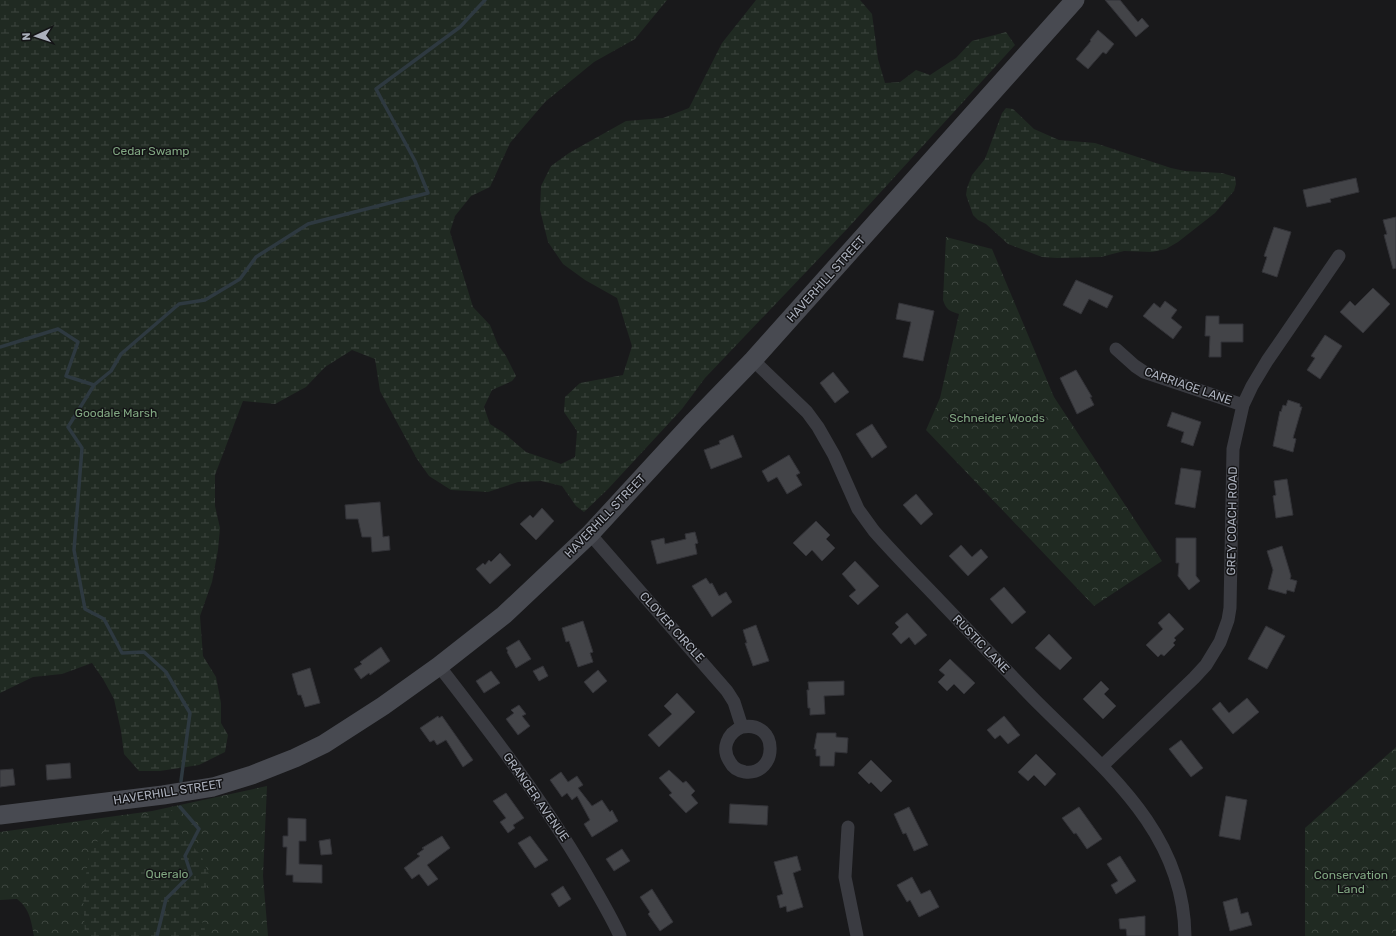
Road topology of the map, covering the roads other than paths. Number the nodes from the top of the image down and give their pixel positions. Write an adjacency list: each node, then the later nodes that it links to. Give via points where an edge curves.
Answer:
1 (1075, 0): 4 (street, HAVERHILL STREET)
2 (1339, 256): 5 (street, GREY COACH ROAD, via 1267,361)
3 (1116, 349): 5 (street, CARRIAGE LANE, via 1144,372)
4 (753, 360): 6 (street, HAVERHILL STREET); 9 (street, RUSTIC LANE, via 818,427 858,509 874,531 1002,666)
5 (1243, 405): 9 (street, GREY COACH ROAD, via 1233,449 1231,594 1224,631 1214,654 1194,678)
6 (590, 534): 7 (street, HAVERHILL STREET, via 504,615); 8 (street, CLOVER CIRCLE, via 716,677 734,702)
7 (439, 666): 10 (street, HAVERHILL STREET, via 324,744 252,775 213,787 170,794); 12 (street, GRANGER AVENUE, via 519,771 557,826)
8 (742, 727)
9 (1102, 766): 14 (street, RUSTIC LANE, via 1145,815 1165,850 1180,887)
10 (0, 815)
11 (848, 827): 13 (street, via 845,877)
12 (620, 936)
13 (857, 936)
14 (1186, 936)

